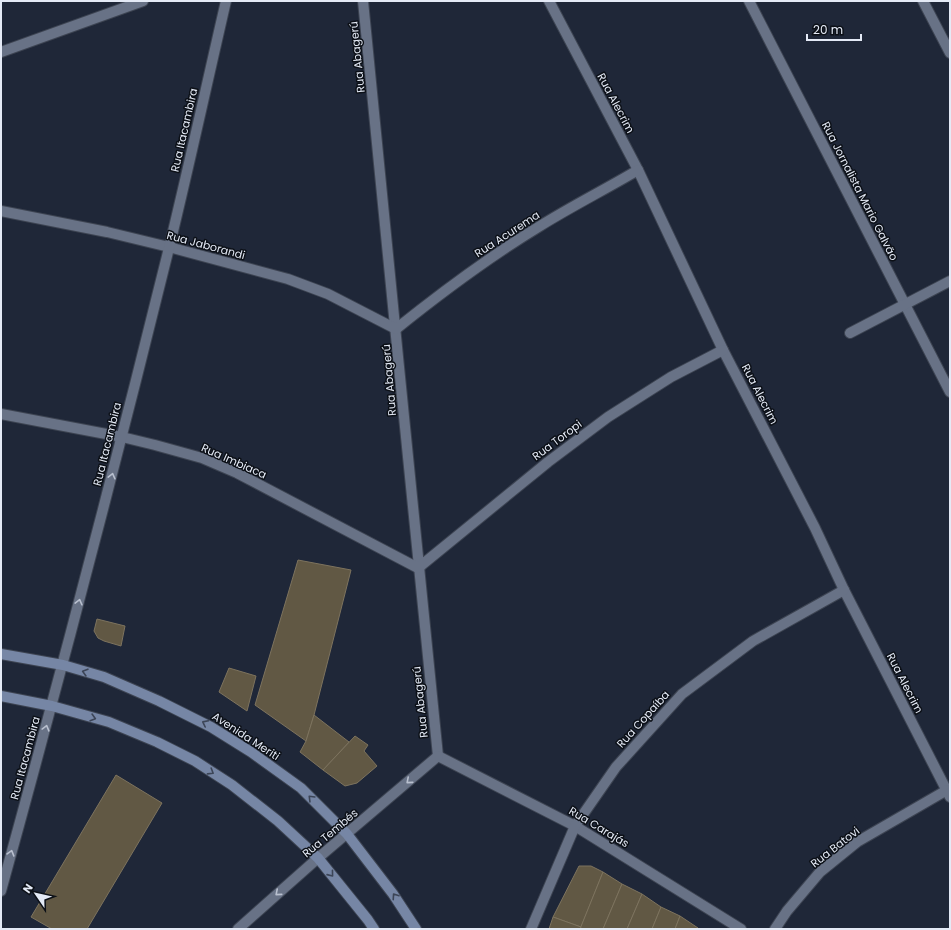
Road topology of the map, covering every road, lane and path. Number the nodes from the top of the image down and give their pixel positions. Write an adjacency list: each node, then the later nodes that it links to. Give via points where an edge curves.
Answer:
1 (144, 1): 7 (street)
2 (226, 1): 11 (street, Rua Itacambira)
3 (363, 1): 14 (street, Rua Abagerú)
4 (550, 1): 9 (street, Rua Alecrim)
5 (749, 1): 13 (street, Rua Jornalista Mario Galvão)
6 (923, 1): 8 (street)
7 (1, 52)
8 (950, 53)
9 (638, 170): 14 (street, Rua Acurema, via 540,226 497,254); 16 (street, Rua Alecrim)
10 (1, 211): 11 (street, Rua Jaborandi)
11 (169, 247): 14 (street, Rua Jaborandi, via 288,279 328,294); 19 (street, Rua Itacambira)
12 (950, 281): 13 (street)
13 (905, 304): 15 (street); 17 (street, Rua Jornalista Mario Galvão)
14 (396, 329): 20 (street, Rua Abagerú)
15 (850, 333)
16 (723, 350): 20 (street, Rua Toropi, via 671,377 608,417 548,462); 21 (street, Rua Alecrim, via 815,528)
17 (950, 392)
18 (1, 414): 19 (street, Rua Imbiaca)
19 (122, 438): 20 (street, Rua Imbiaca, via 202,458 237,473); 23 (street, Rua Itacambira, one-way to 19)
20 (418, 568): 26 (street, Rua Abagerú)
21 (844, 590): 27 (street, Rua Alecrim); 28 (street, Rua Copaíba, via 753,641 682,694 616,767)
22 (1, 654): 23 (main road, Avenida Meriti)
23 (63, 665): 25 (street, Rua Itacambira); 29 (main road, Avenida Meriti, one-way to 23, via 301,788 211,727 159,700 104,677)
24 (1, 696): 25 (main road)
25 (52, 706): 30 (main road, one-way to 30, via 109,722 195,761 232,785 278,821); 31 (street, Rua Itacambira, one-way to 25)
26 (438, 756): 28 (street, Rua Carajás); 29 (street, Rua Tembés, one-way to 29)
27 (948, 794): 37 (street, Rua Batovi, via 857,842 820,872)
28 (574, 826): 35 (street, Rua Copaíba); 36 (street, Rua Carajás)
29 (348, 834): 30 (street, Rua Tembés); 34 (main road, Avenida Meriti, one-way to 29)
30 (318, 858): 32 (street, Rua Tembés, one-way to 32); 33 (main road, one-way to 33)
31 (1, 891)
32 (238, 929)
33 (374, 929)
34 (416, 929)
35 (531, 929)
36 (741, 929)
37 (775, 929)

